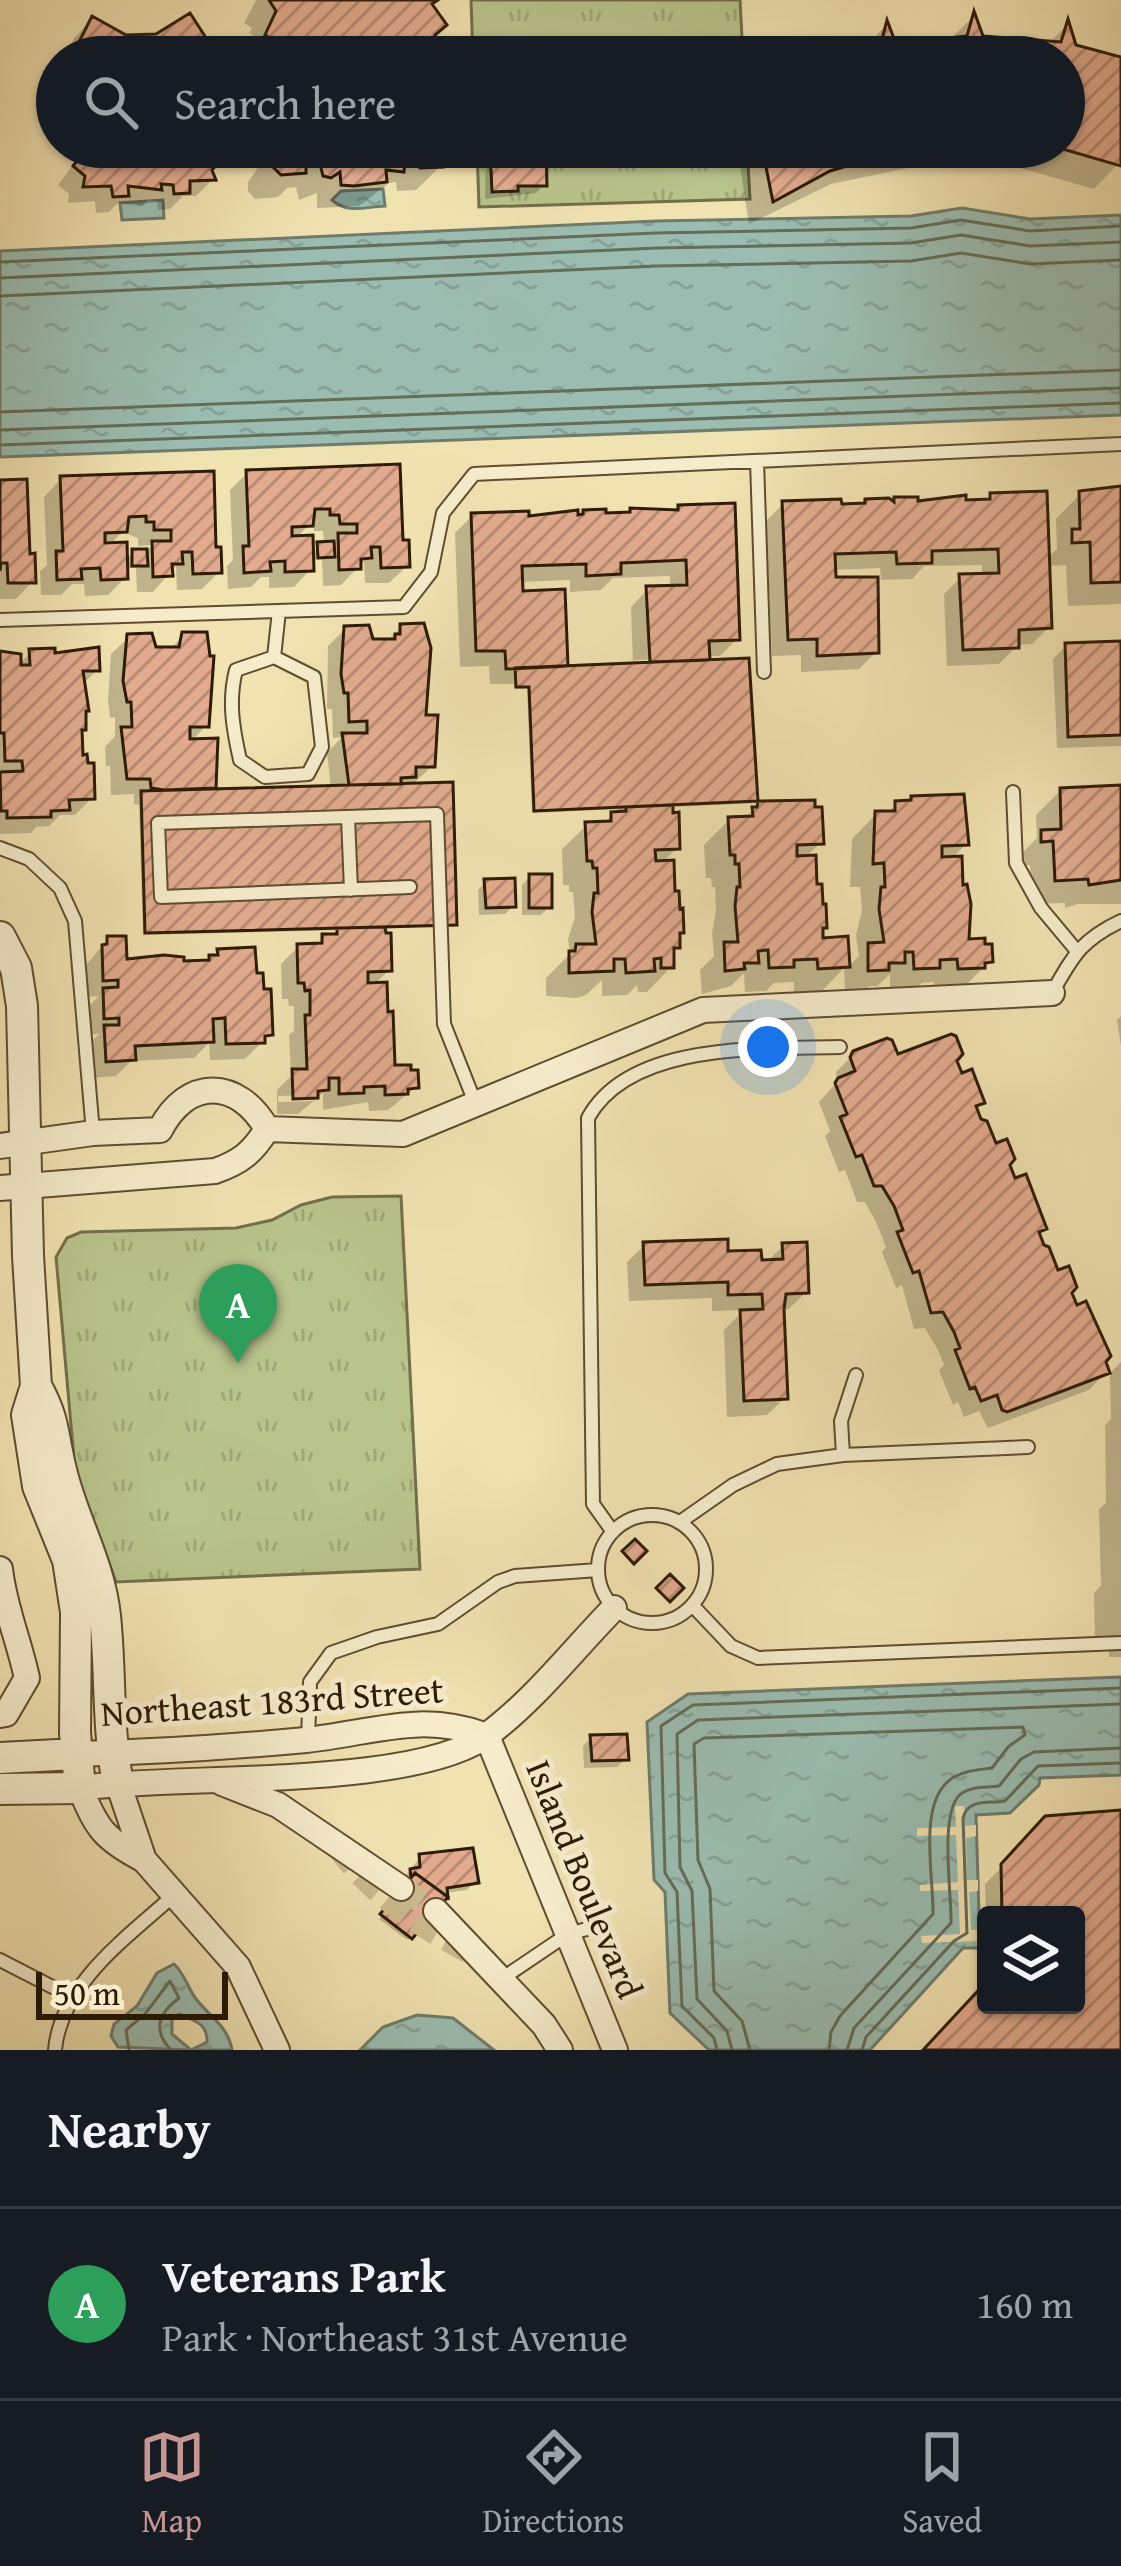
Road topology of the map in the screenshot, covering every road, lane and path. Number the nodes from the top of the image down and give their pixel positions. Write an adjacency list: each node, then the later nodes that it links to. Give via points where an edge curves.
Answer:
1 (1121, 444): 2 (lane)
2 (757, 461): 3 (lane, via 474,474 443,513 431,572 404,608); 6 (lane)
3 (279, 611): 4 (lane); 5 (lane)
4 (0, 620)
5 (274, 657): 5 (lane, via 236,670 230,695 240,760 265,777 308,774 322,747 314,677)
6 (764, 672)
7 (1013, 792): 14 (lane, via 1016,863)
8 (348, 817): 11 (lane); 11 (lane, via 158,823 160,878 161,897); 17 (lane, via 437,814 444,1024)
9 (0, 848): 19 (lane, via 29,860 60,888 76,921)
10 (410, 887): 11 (lane)
11 (351, 890)
12 (1121, 921): 14 (lane)
13 (0, 938): 20 (street, via 21,994)
14 (1076, 950): 15 (lane)
15 (1052, 993): 17 (street, via 703,1010)
16 (840, 1047): 27 (lane, via 670,1061 617,1084 588,1118 593,1504)
17 (476, 1106): 18 (street, via 403,1134)
18 (267, 1129): 19 (street, via 242,1098 202,1091 169,1112 160,1130); 21 (street, via 237,1164 215,1171)
19 (93, 1133): 20 (street)
20 (12, 1145): 21 (street)
21 (13, 1187): 23 (street)
22 (856, 1375): 25 (lane, via 841,1421)
23 (36, 1386): 37 (street, via 27,1415 30,1454 68,1560 76,1612); 39 (street, via 53,1417 62,1472 96,1570)
24 (1028, 1447): 25 (lane)
25 (843, 1454): 26 (lane, via 777,1463)
26 (680, 1522): 27 (lane, via 637,1516); 30 (lane, via 706,1557 703,1592)
27 (613, 1532): 29 (lane)
28 (0, 1569): 32 (street)
29 (598, 1570): 31 (lane); 36 (lane, via 515,1576 438,1624 331,1653 310,1682)
30 (693, 1606): 31 (lane, via 645,1623); 33 (lane, via 731,1646 758,1658)
31 (614, 1608): 35 (street)
32 (8, 1625): 34 (street, via 27,1678)
33 (1121, 1643)
34 (3, 1714)
35 (488, 1736): 36 (street, Northeast 183rd Street, via 429,1721); 40 (street, Northeast 183rd Street, via 410,1763); 48 (street, Island Boulevard)
36 (308, 1739): 39 (street, Northeast 183rd Street)
37 (76, 1754): 38 (street, Northeast 183rd Street); 39 (street, Northeast 183rd Street); 41 (street)
38 (0, 1758)
39 (115, 1768): 40 (street, Northeast 183rd Street); 41 (street, Northeast 183rd Street); 43 (street)
40 (214, 1780): 44 (street, via 278,1805)
41 (80, 1788): 42 (street, Northeast 183rd Street); 43 (street, via 109,1841)
42 (0, 1789)
43 (144, 1860): 45 (street)
44 (401, 1888)
45 (174, 1895): 51 (lane); 53 (street, via 238,1967)
46 (436, 1911): 50 (street)
47 (602, 1925): 48 (lane)
48 (568, 1934): 50 (lane); 55 (street, Island Boulevard)
49 (0, 1960): 51 (lane)
50 (502, 1978): 54 (street)
51 (72, 1996): 52 (lane)
52 (55, 2050)
53 (277, 2050)
54 (560, 2050)
55 (615, 2050)

